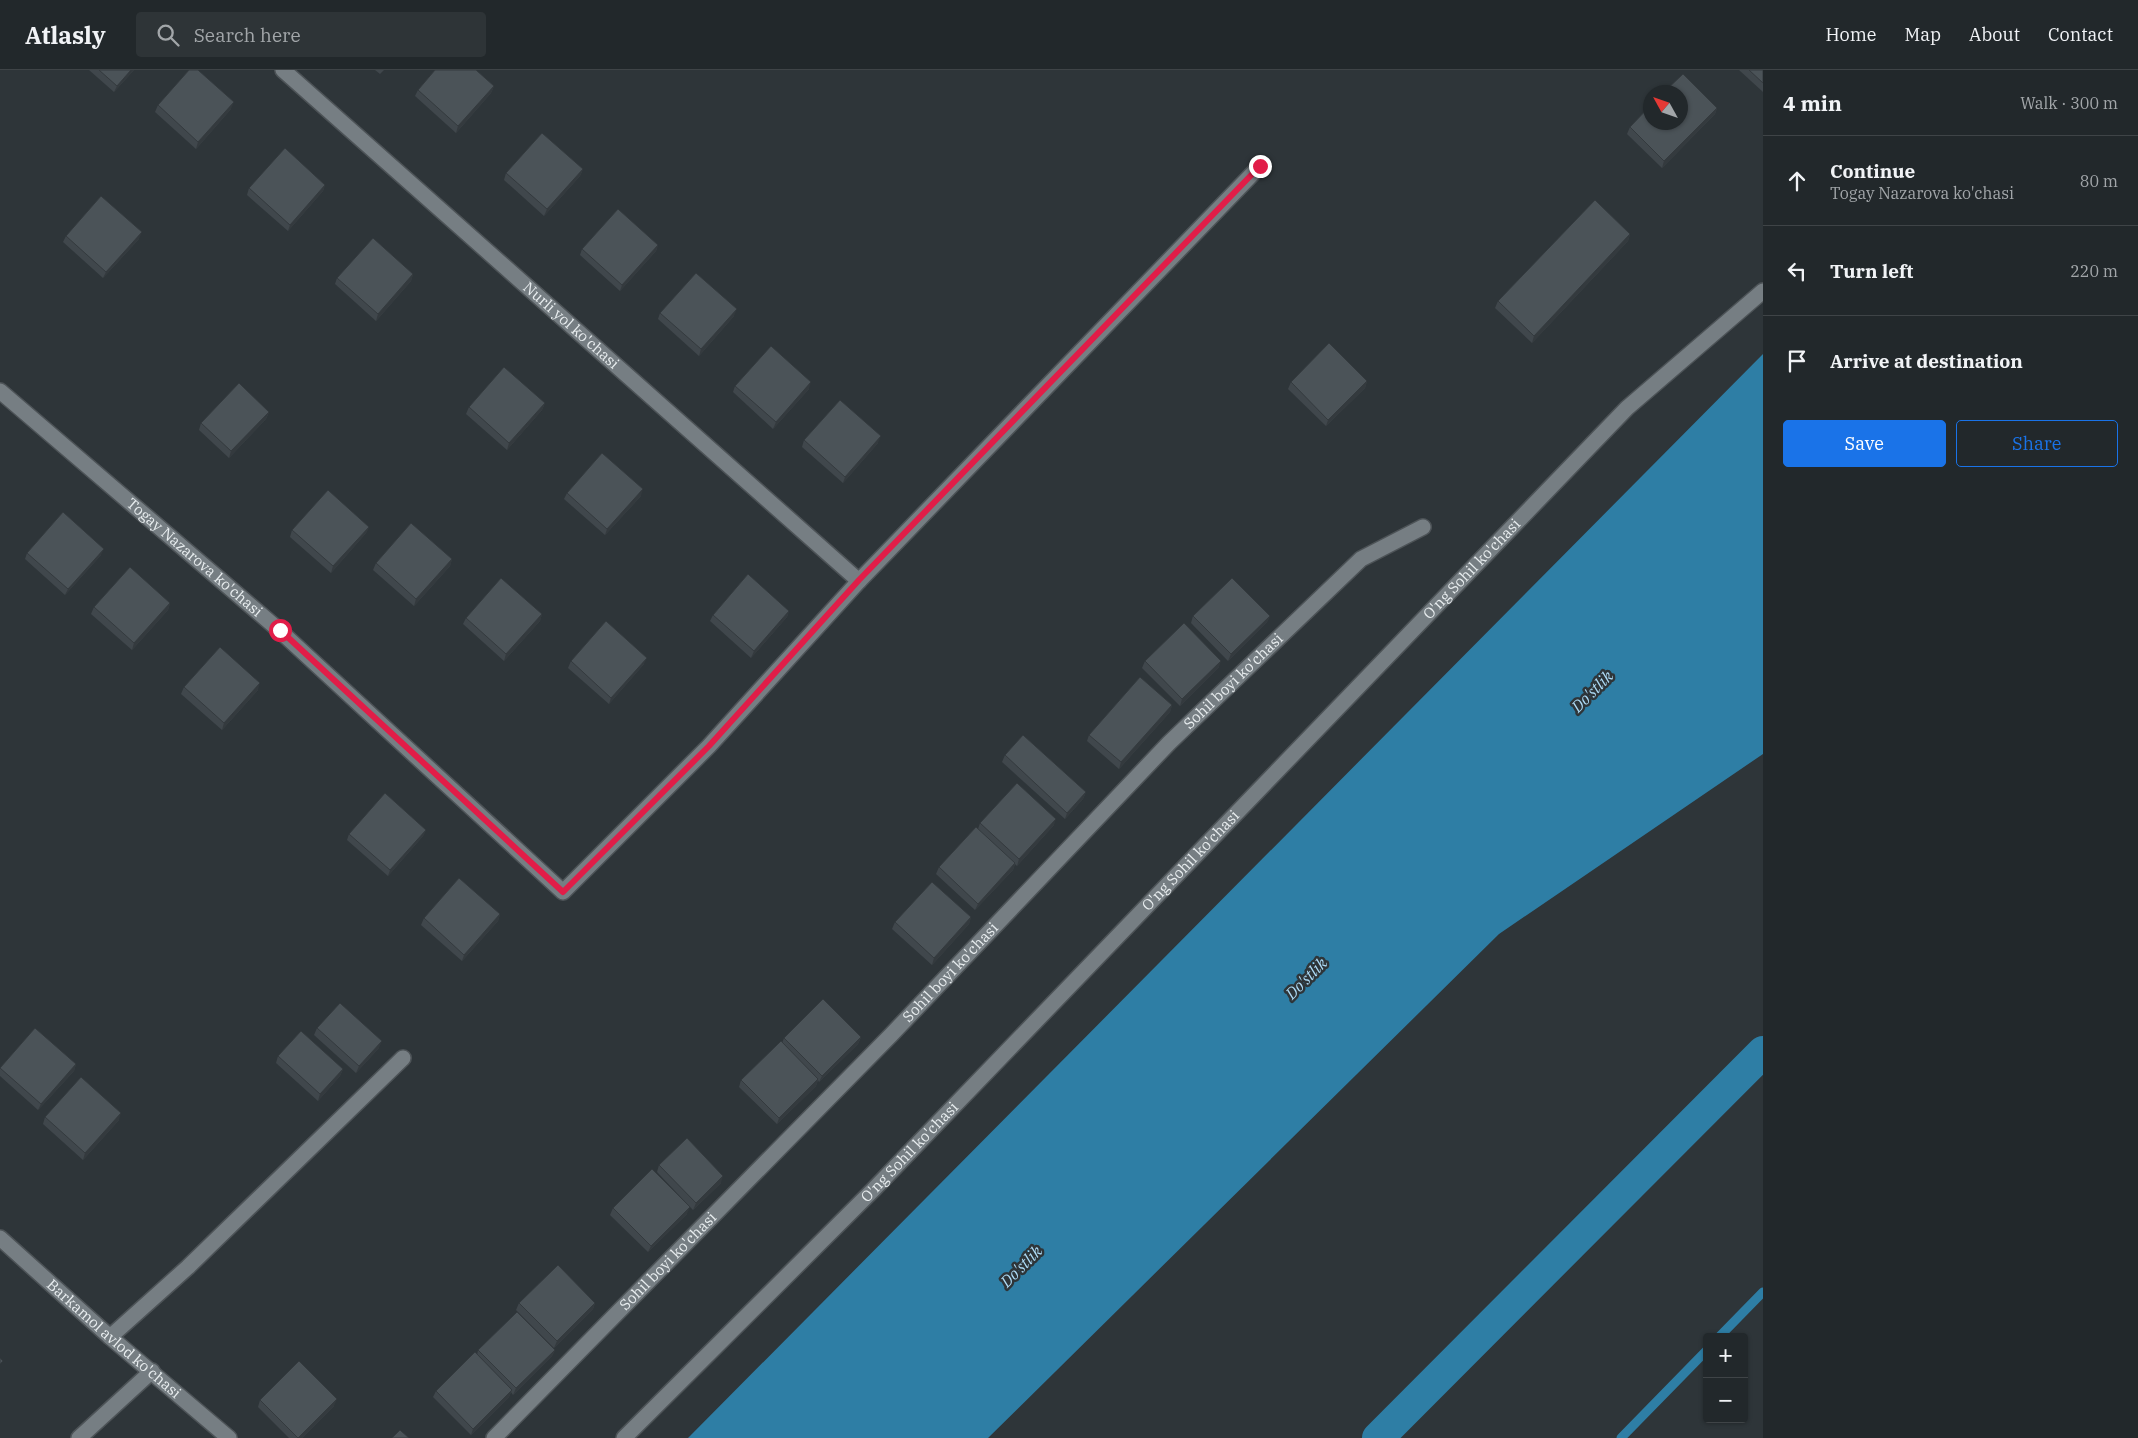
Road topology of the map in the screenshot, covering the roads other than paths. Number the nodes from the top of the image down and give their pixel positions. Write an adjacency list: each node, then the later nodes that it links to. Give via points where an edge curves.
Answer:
1 (283, 70): 6 (street, Nurli yol ko'chasi)
2 (1260, 166): 6 (street)
3 (1763, 291): 14 (street, O'ng Sohil ko'chasi, via 1627,408 874,1189)
4 (0, 391): 6 (street, Togay Nazarova ko'chasi, via 280,630 563,892 709,746)
5 (1423, 527): 13 (street, Sohil boyi ko'chasi, via 1361,559 1169,744 892,1036)
6 (859, 580)
7 (403, 1058): 9 (street, via 188,1267)
8 (0, 1238): 9 (street, Barkamol avlod ko'chasi)
9 (110, 1337): 10 (street, Barkamol avlod ko'chasi)
10 (152, 1371): 11 (street); 12 (street, Barkamol avlod ko'chasi)
11 (79, 1438)
12 (229, 1438)
13 (494, 1438)
14 (624, 1438)

